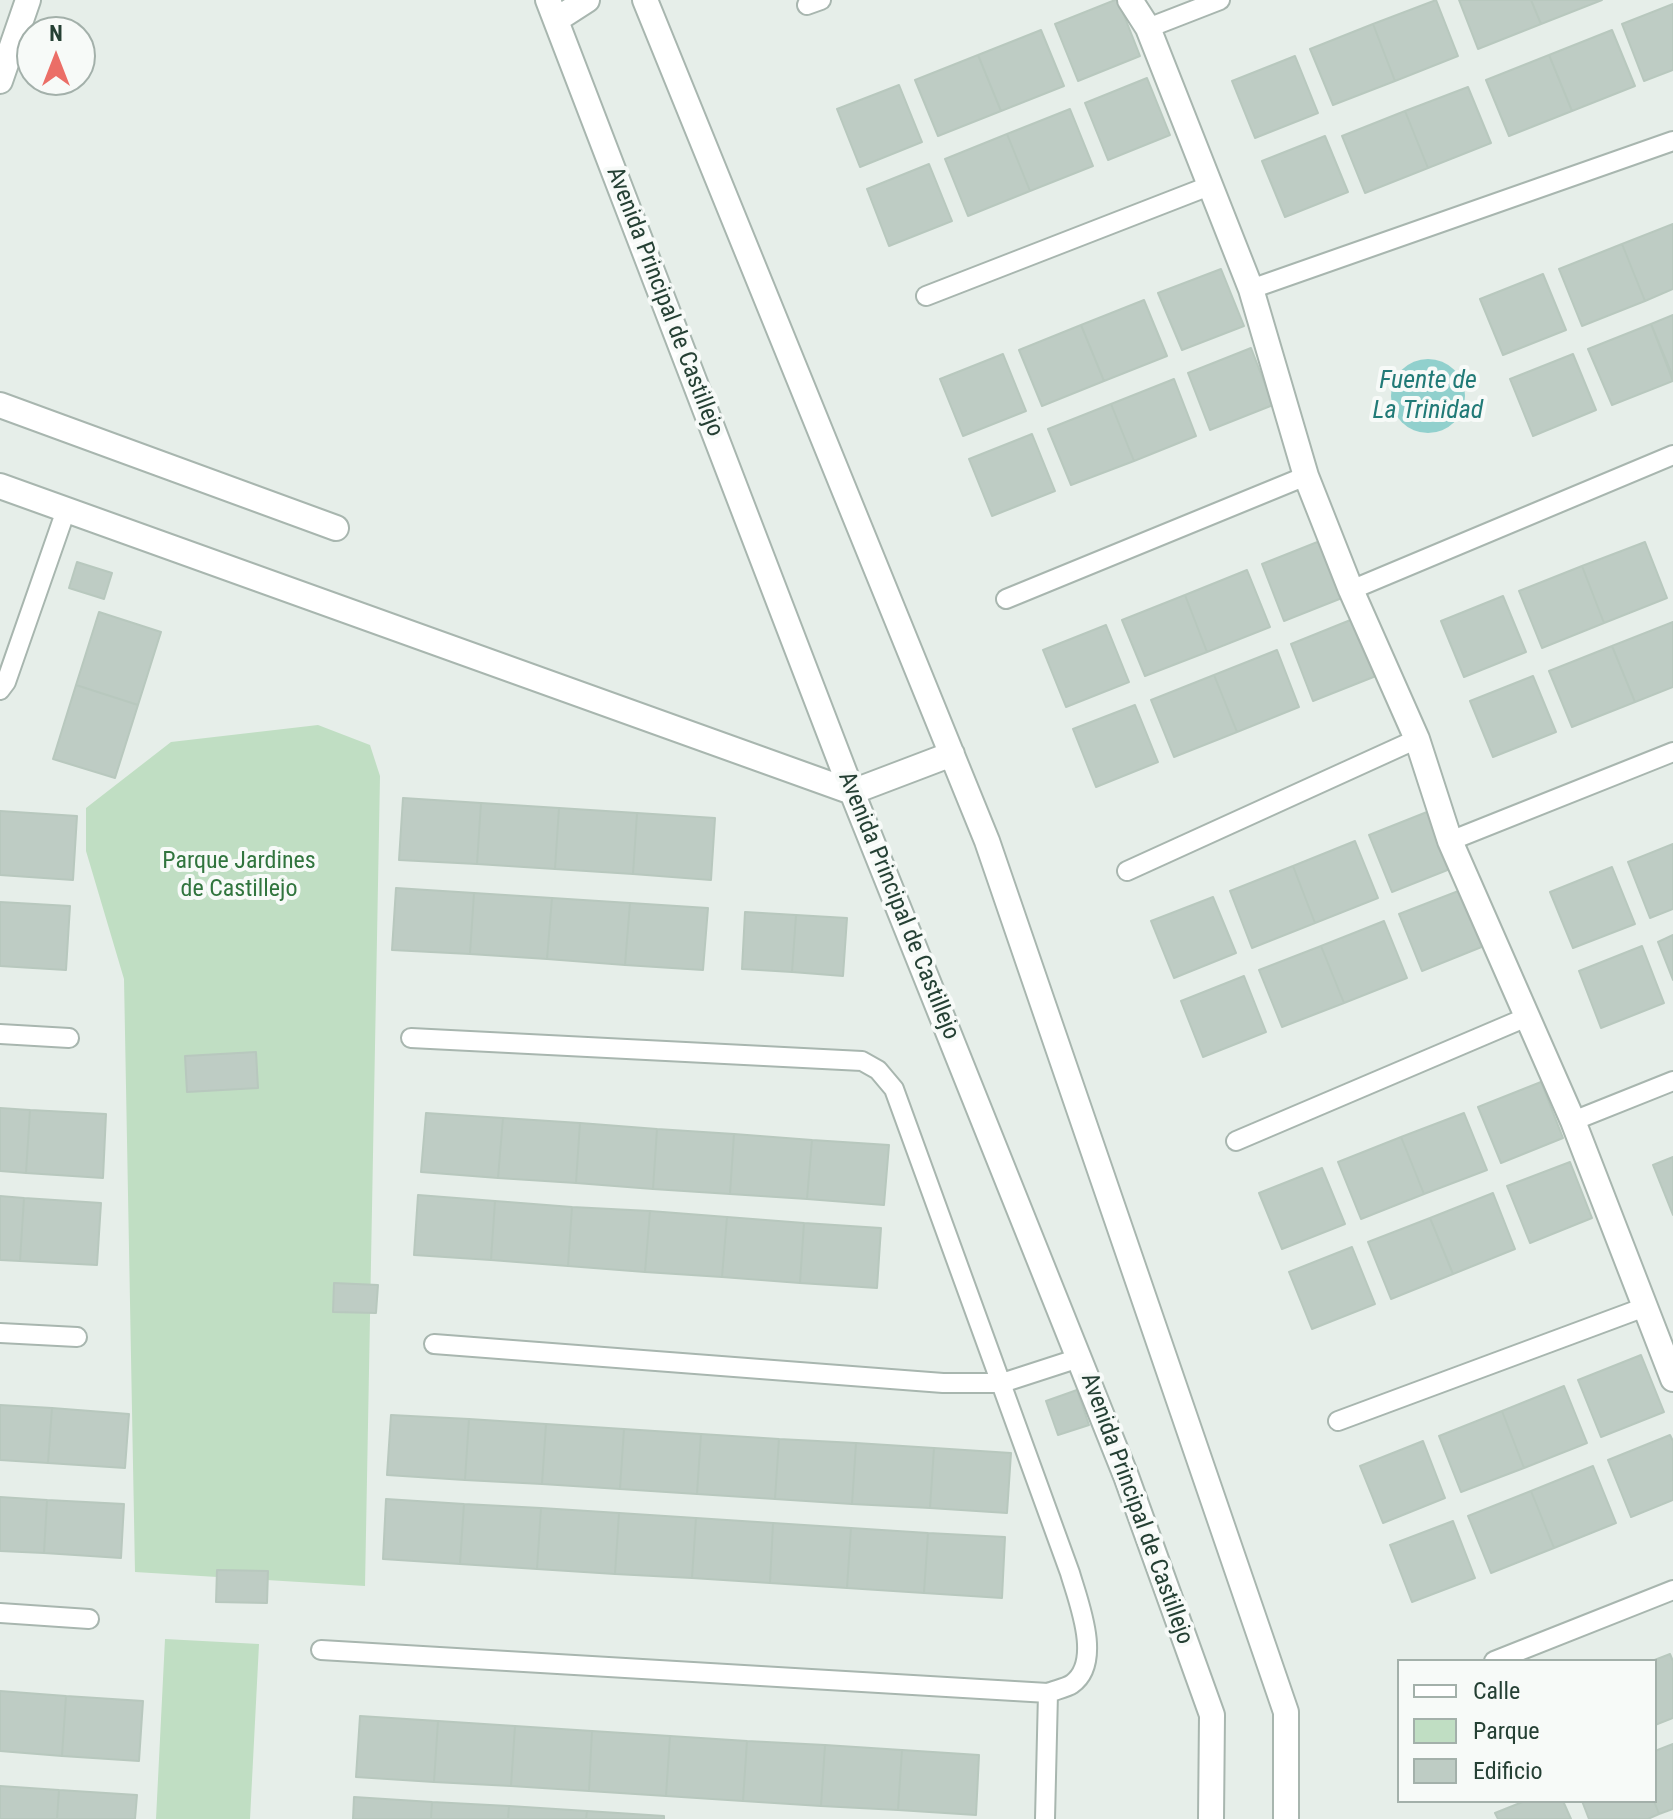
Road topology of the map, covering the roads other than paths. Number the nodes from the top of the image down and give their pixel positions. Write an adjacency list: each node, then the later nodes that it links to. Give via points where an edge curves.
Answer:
1 (28, 0): 8 (street)
2 (587, 0): 6 (street)
3 (645, 0): 24 (street)
4 (1130, 0): 7 (street)
5 (1220, 0): 7 (lane)
6 (552, 10): 25 (street, Avenida Principal de Castillejo)
7 (1148, 28): 10 (street)
8 (0, 81)
9 (1673, 141): 11 (lane)
10 (1209, 186): 11 (street); 12 (lane)
11 (1251, 289): 15 (street)
12 (926, 296)
13 (0, 405): 18 (street)
14 (1673, 455): 19 (lane)
15 (1306, 476): 19 (street); 20 (lane)
16 (0, 486): 17 (street)
17 (66, 510): 21 (lane); 25 (street)
18 (336, 528)
19 (1351, 590): 22 (street)
20 (1006, 599)
21 (0, 690)
22 (1417, 739): 26 (street); 27 (lane)
23 (1673, 752): 26 (lane)
24 (952, 754): 25 (street); 51 (street, via 987,841 1286,1712)
25 (852, 792): 39 (street, Avenida Principal de Castillejo)
26 (1450, 841): 28 (street)
27 (1127, 871)
28 (1527, 1017): 33 (street); 34 (lane)
29 (0, 1034): 30 (lane)
30 (69, 1038)
31 (411, 1038): 41 (lane, via 862,1061 878,1070 894,1089)
32 (1673, 1081): 33 (lane)
33 (1573, 1121): 35 (street)
34 (1236, 1141)
35 (1645, 1307): 40 (street); 42 (lane)
36 (0, 1333): 37 (lane)
37 (77, 1337)
38 (434, 1344): 41 (lane, via 943,1383)
39 (1079, 1358): 41 (lane); 50 (street, Avenida Principal de Castillejo, via 1212,1715)
40 (1673, 1379)
41 (1002, 1383): 48 (lane, via 1086,1627 1087,1659 1074,1683)
42 (1338, 1421)
43 (1673, 1590): 47 (lane)
44 (0, 1613): 45 (lane)
45 (89, 1619)
46 (321, 1650): 48 (lane)
47 (1499, 1659)
48 (1048, 1693): 49 (lane)
49 (1045, 1819)
50 (1211, 1819)
51 (1286, 1819)

